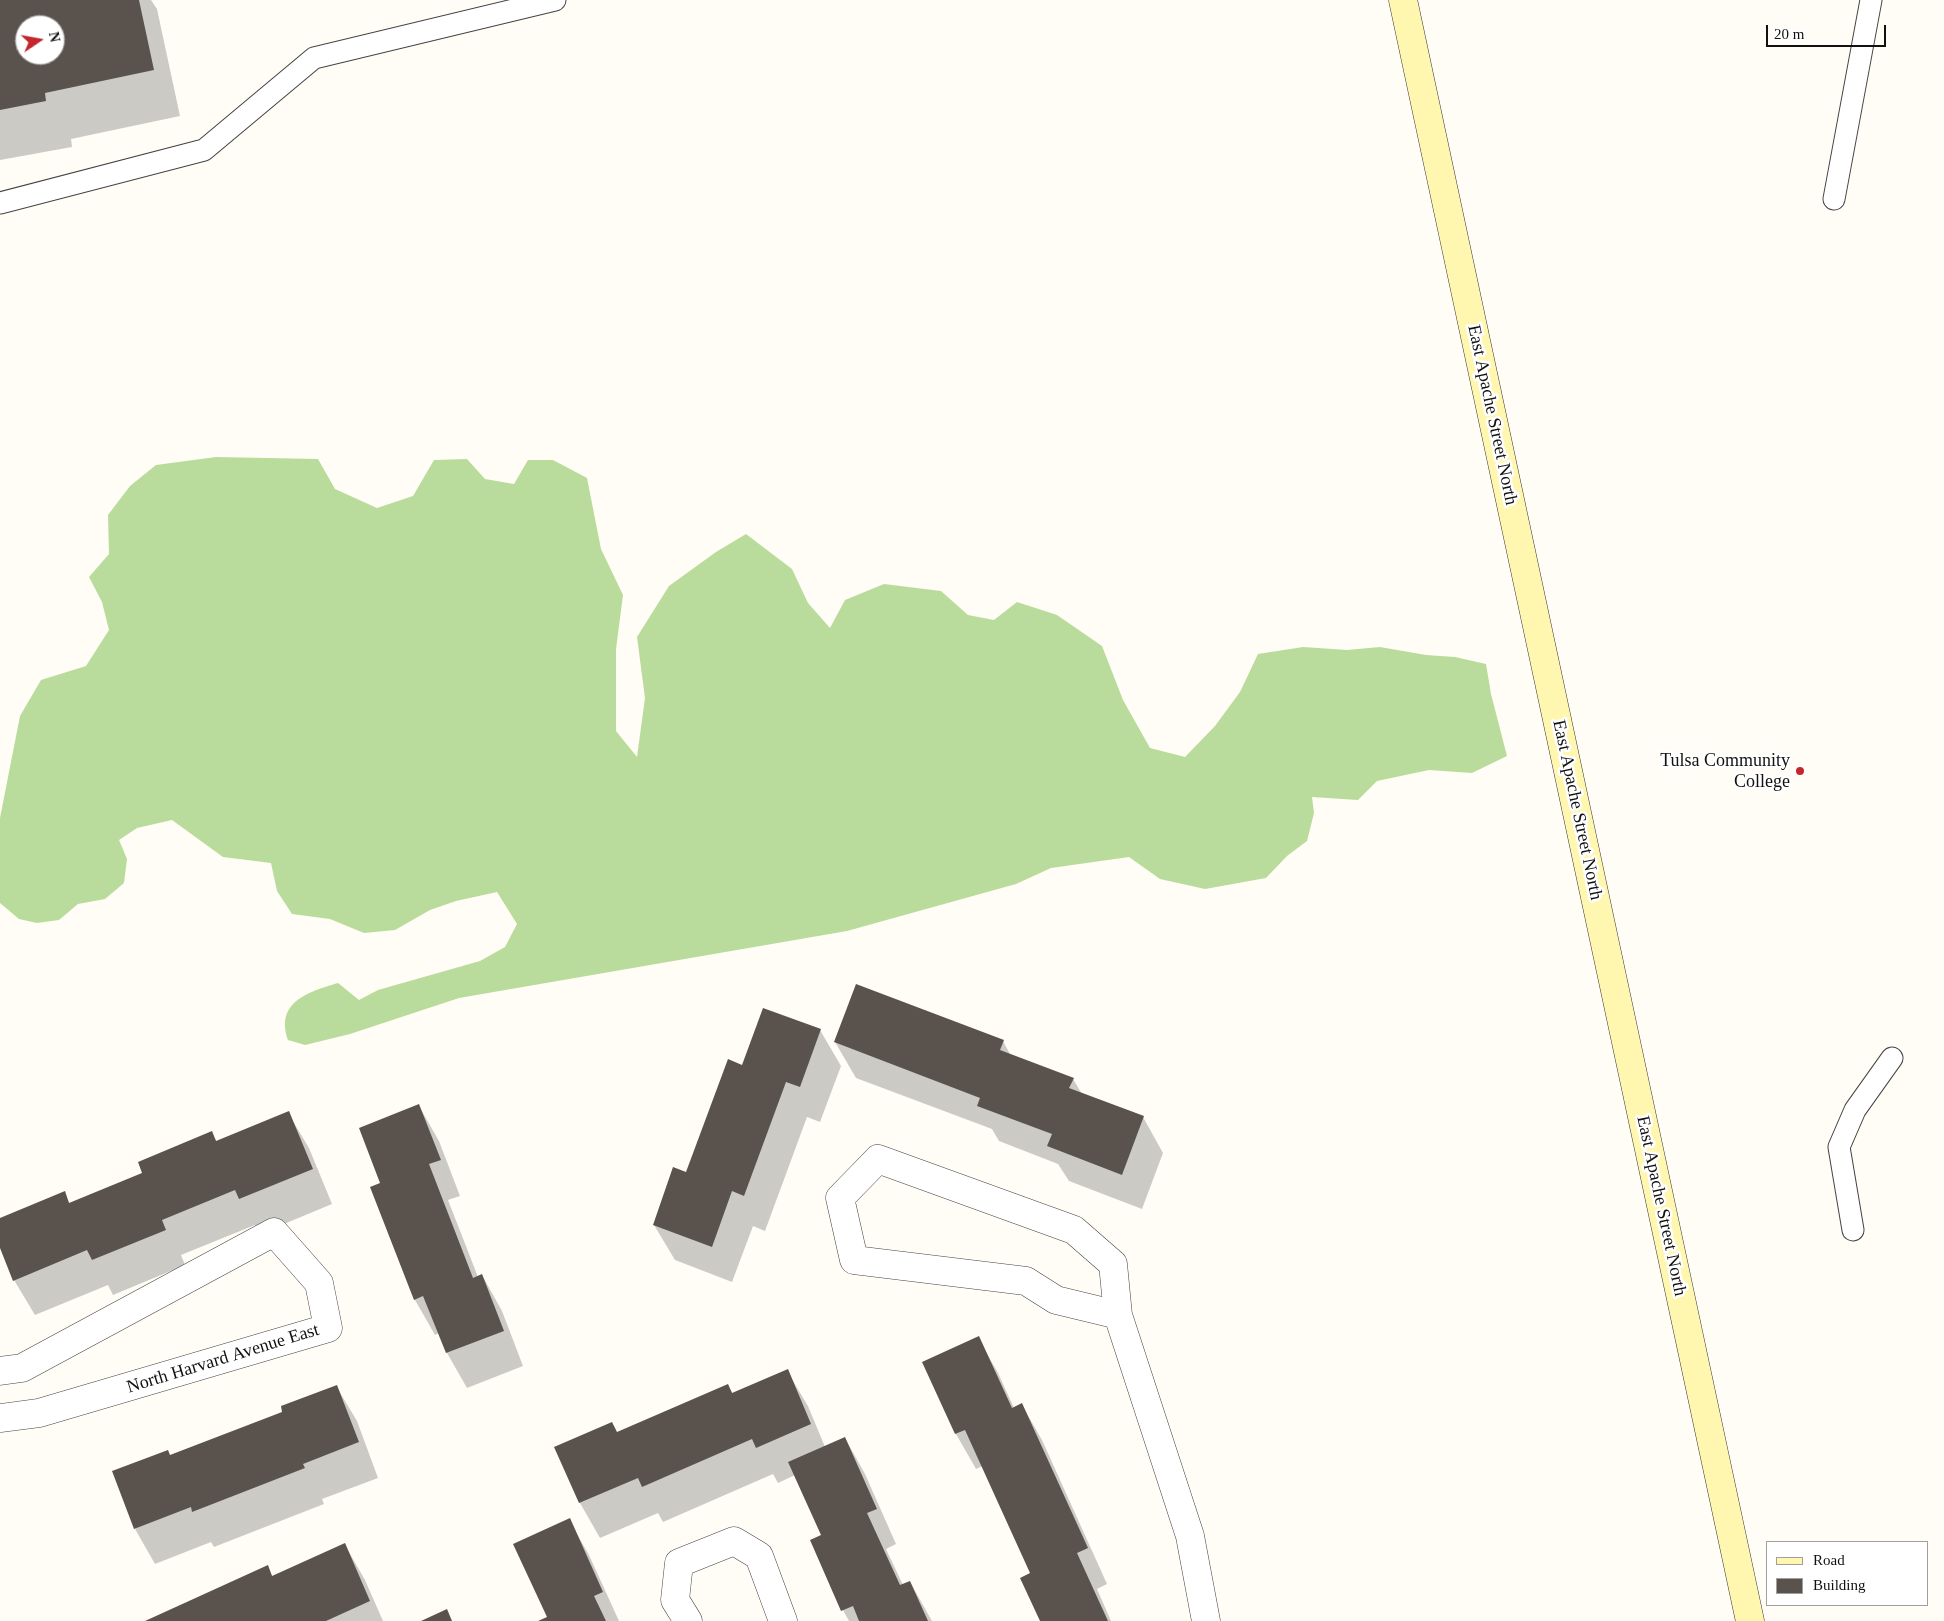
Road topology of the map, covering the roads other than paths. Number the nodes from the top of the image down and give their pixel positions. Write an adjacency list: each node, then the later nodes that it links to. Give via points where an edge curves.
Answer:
1 (555, 0): 5 (lane, via 314,58 204,150)
2 (1403, 0): 14 (main road, East Apache Street North)
3 (1871, 0): 4 (lane)
4 (1834, 199)
5 (0, 203)
6 (1892, 1058): 7 (lane, via 1855,1110 1838,1147)
7 (1853, 1230)
8 (1118, 1315): 8 (street, via 1113,1264 1074,1230 878,1159 840,1198 854,1260 1026,1281 1056,1300); 13 (street, via 1190,1536)
9 (0, 1371): 10 (street, North Harvard Avenue East, via 22,1368 274,1232 319,1282 328,1328 40,1414)
10 (0, 1418)
11 (688, 1621): 12 (street, via 675,1600 679,1563 734,1541 759,1556)
12 (783, 1621)
13 (1206, 1621)
14 (1750, 1621)

